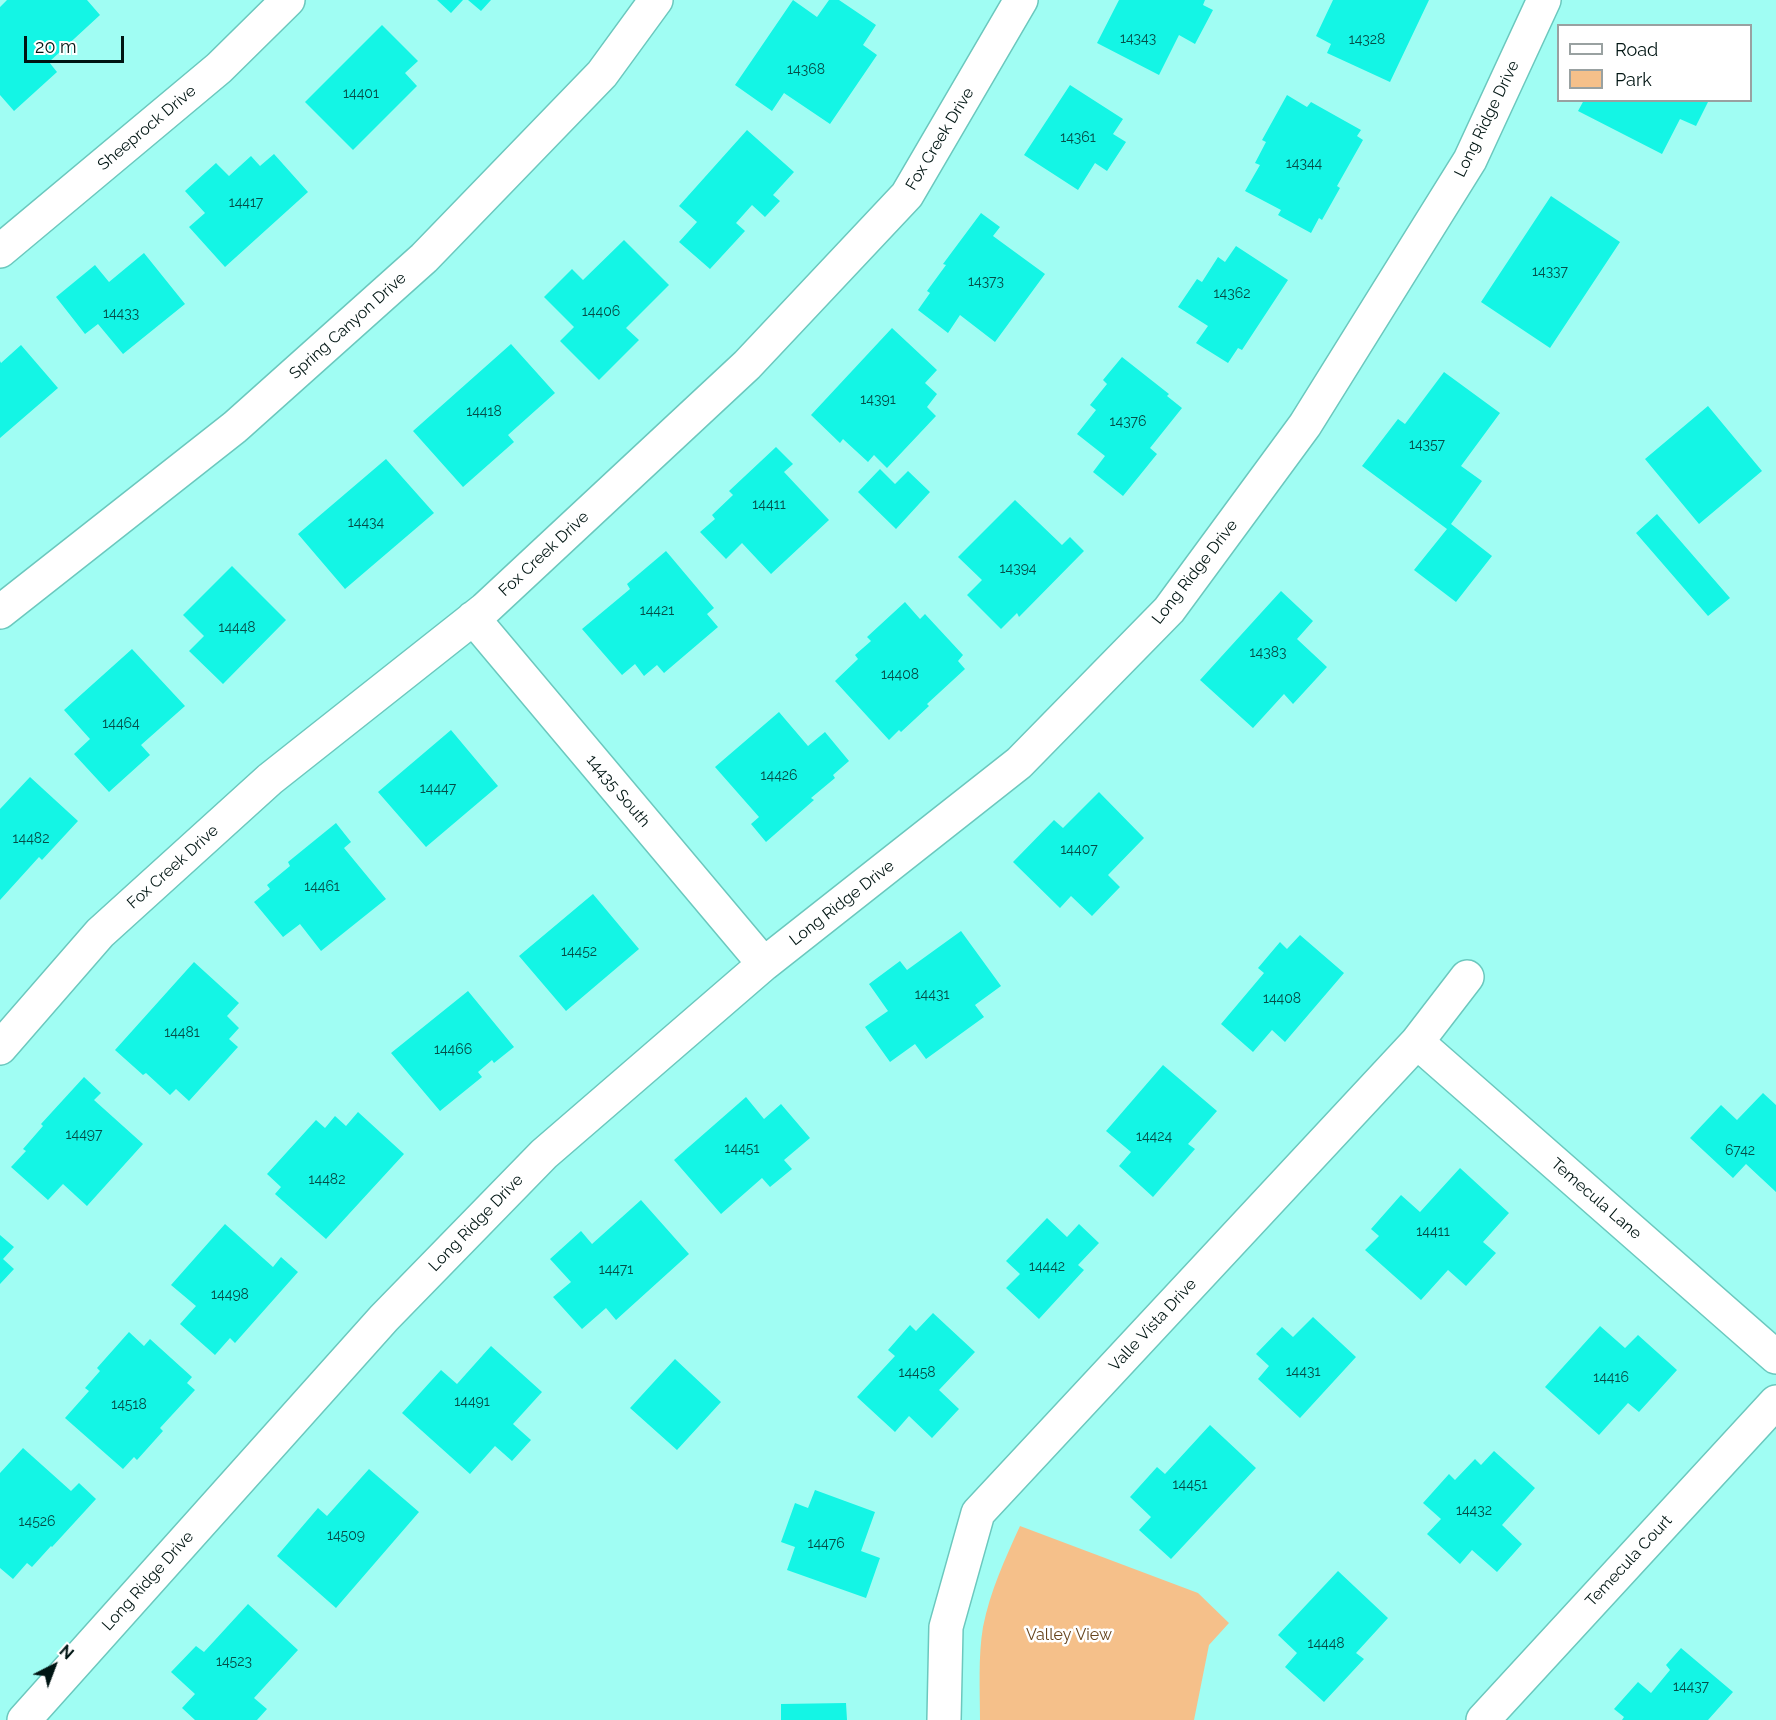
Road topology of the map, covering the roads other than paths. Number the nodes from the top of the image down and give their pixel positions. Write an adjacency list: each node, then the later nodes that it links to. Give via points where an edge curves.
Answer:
1 (288, 0): 5 (street, Sheeprock Drive, via 219,68)
2 (656, 0): 6 (street, Spring Canyon Drive, via 602,74 424,258 235,427)
3 (1021, 0): 7 (street, Fox Creek Drive, via 907,195 747,365)
4 (1544, 0): 8 (street, Long Ridge Drive, via 1470,160 1305,425 1169,610 1019,764)
5 (0, 251)
6 (0, 612)
7 (473, 618): 8 (street, 14435 South); 11 (street, Fox Creek Drive, via 270,778 100,933)
8 (764, 964): 14 (street, Long Ridge Drive, via 544,1154 384,1318)
9 (1467, 977): 10 (street, Valle Vista Drive)
10 (1417, 1042): 12 (street, Temecula Lane); 15 (street, Valle Vista Drive, via 978,1513 946,1626)
11 (0, 1048)
12 (1776, 1357)
13 (1776, 1402): 16 (street, Temecula Court)
14 (24, 1720)
15 (944, 1720)
16 (1483, 1720)

